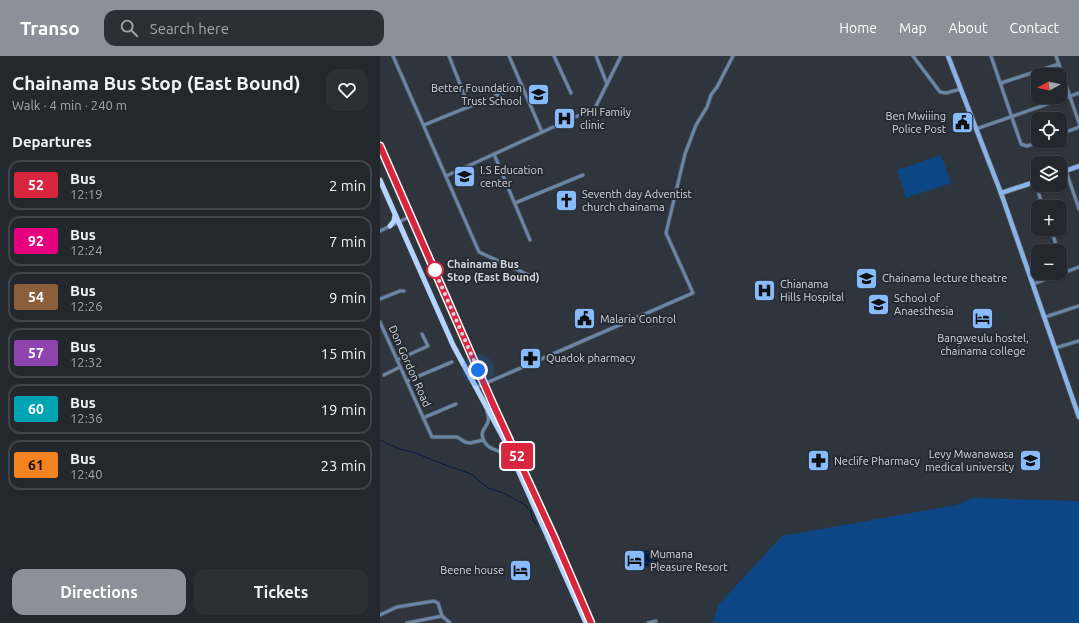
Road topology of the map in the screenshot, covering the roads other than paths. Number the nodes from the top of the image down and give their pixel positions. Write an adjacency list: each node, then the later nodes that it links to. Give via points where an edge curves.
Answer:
1 (393, 56): 23 (street)
2 (448, 56): 20 (street)
3 (509, 56): 15 (street)
4 (554, 56): 17 (street)
5 (596, 56): 14 (street)
6 (621, 56): 14 (street)
7 (733, 56): 68 (street, via 696,124 685,154 666,233 693,293)
8 (913, 56): 16 (street, via 940,92 946,94)
9 (948, 56): 16 (street)
10 (991, 56): 13 (street)
11 (1056, 56): 12 (street)
12 (1059, 64): 13 (street); 19 (street)
13 (1001, 83): 21 (street)
14 (607, 84): 26 (street, via 595,108)
15 (522, 85): 20 (street); 26 (street)
16 (961, 89): 25 (street)
17 (570, 93)
18 (1079, 93): 19 (street)
19 (1070, 96): 21 (street); 22 (street)
20 (470, 107): 23 (street)
21 (1013, 116): 25 (street); 28 (street, via 1021,144)
22 (1079, 122)
23 (424, 125): 35 (street)
24 (1079, 126): 27 (street)
25 (976, 128): 38 (street)
26 (542, 132): 30 (street)
27 (1067, 132)
28 (1031, 145)
29 (380, 146): 42 (main road)
30 (494, 154): 35 (street); 39 (street)
31 (1079, 166): 32 (street)
32 (1067, 171)
33 (1067, 174): 40 (street)
34 (583, 175): 39 (street)
35 (446, 176): 50 (street, via 479,252)
36 (380, 180): 41 (main road)
37 (1031, 183): 38 (street)
38 (1001, 193): 52 (street)
39 (515, 203): 47 (street)
40 (1079, 208)
41 (395, 214): 43 (main road); 44 (main road)
42 (411, 216): 43 (street); 68 (main road)
43 (398, 223): 44 (street); 45 (main road)
44 (390, 226): 45 (main road); 46 (street)
45 (402, 230): 69 (main road, via 453,345)
46 (380, 231)
47 (530, 240)
48 (1079, 267): 49 (street)
49 (1067, 271)
50 (535, 278)
51 (1044, 280): 52 (street)
52 (1033, 284): 56 (street)
53 (404, 291): 54 (street)
54 (380, 299)
55 (1079, 306): 56 (street)
56 (1045, 317): 62 (street)
57 (380, 322): 58 (street, Don Gordon Road)
58 (384, 331): 59 (street); 63 (street, Don Gordon Road)
59 (380, 333)
60 (422, 334): 63 (street, via 428,346)
61 (1079, 341): 62 (street)
62 (1055, 348): 72 (street)
63 (397, 360): 65 (street, Don Gordon Road)
64 (452, 362): 67 (street)
65 (400, 367): 66 (street); 67 (street, Don Gordon Road)
66 (384, 375)
67 (407, 381): 73 (street, Don Gordon Road)
68 (484, 384): 69 (street); 82 (main road)
69 (477, 387): 70 (main road)
70 (480, 393): 74 (street, via 489,418 482,432); 75 (main road)
71 (456, 404): 73 (street)
72 (1079, 415)
73 (423, 418): 74 (street, Don Gordon Road, via 434,438 457,436 470,443)
74 (483, 440): 75 (street, via 489,447 510,457)
75 (527, 489): 81 (main road)
76 (380, 615): 77 (street, via 397,607 434,600 438,603)
77 (442, 616): 79 (street); 80 (street)
78 (656, 621): 83 (street)
79 (407, 623)
80 (450, 623)
81 (586, 623)
82 (591, 623)
83 (648, 623)

